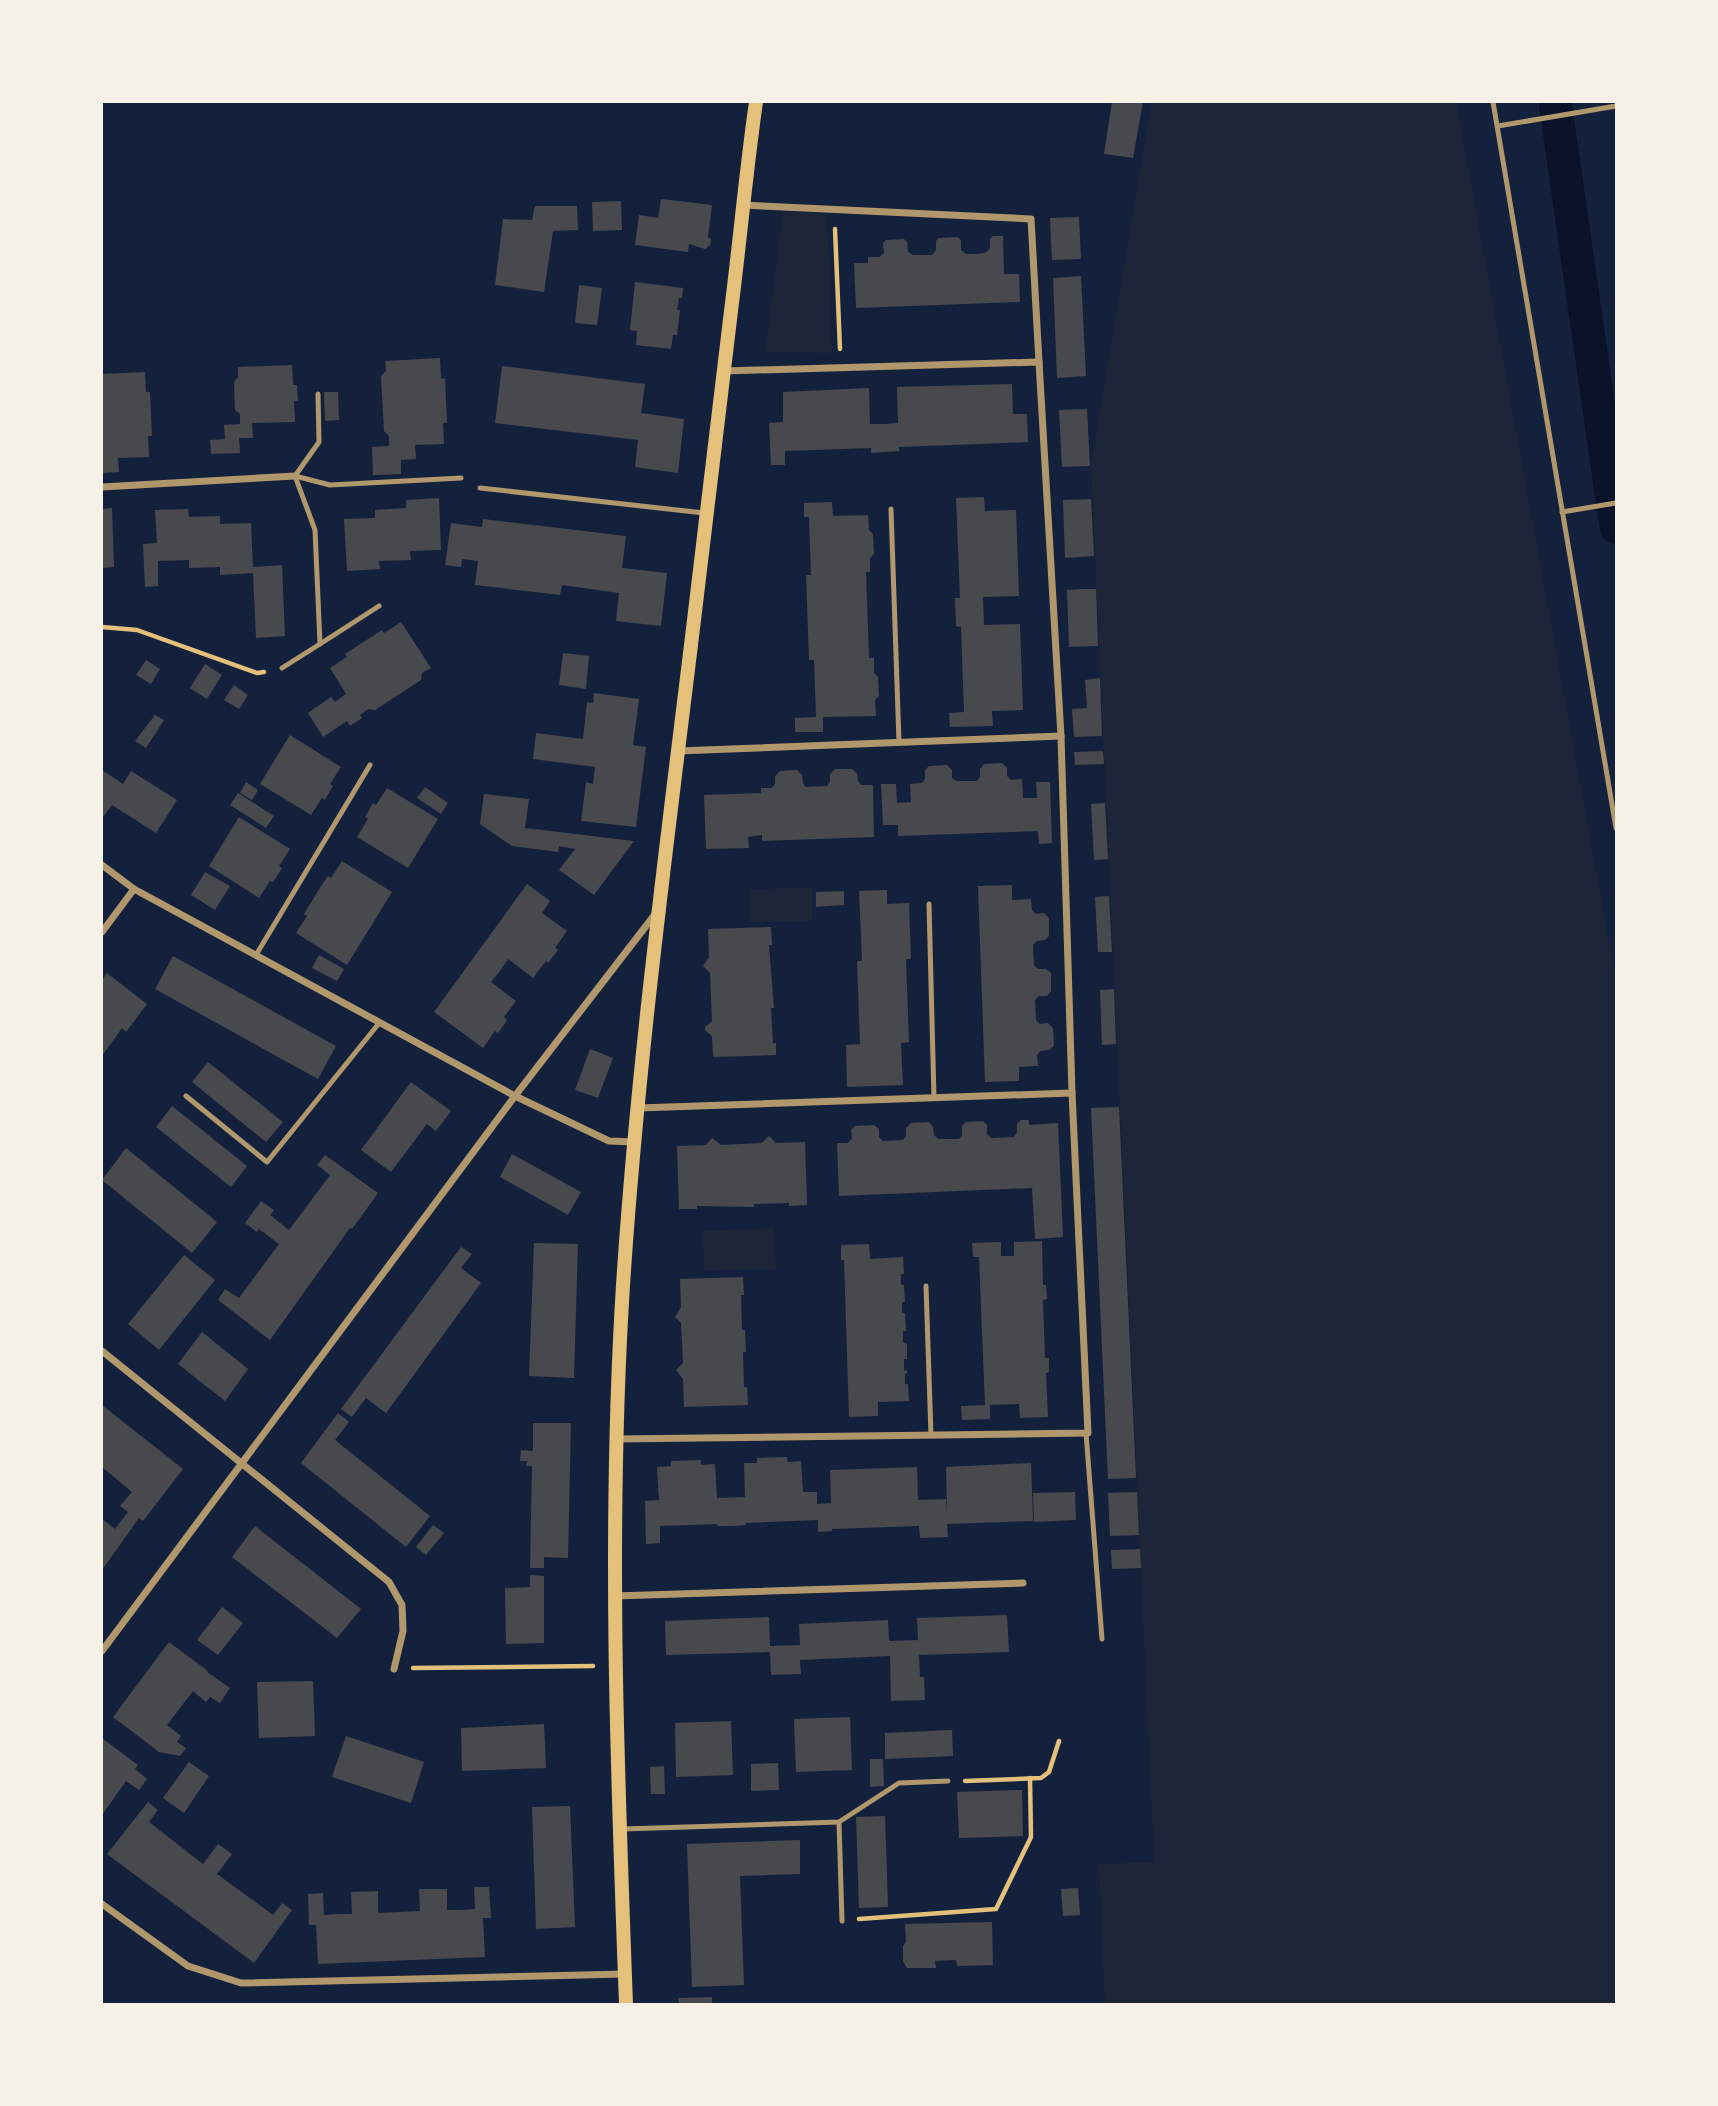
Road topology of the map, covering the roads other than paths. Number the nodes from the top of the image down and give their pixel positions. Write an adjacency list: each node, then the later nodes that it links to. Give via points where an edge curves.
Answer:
1 (756, 102): 5 (main road)
2 (1493, 102): 4 (lane)
3 (1616, 106): 4 (lane)
4 (1497, 126): 15 (lane)
5 (743, 201): 6 (street, via 1031,219); 7 (main road)
6 (1039, 362): 7 (street); 20 (street)
7 (724, 371): 16 (main road)
8 (318, 394): 9 (lane, via 318,442)
9 (295, 476): 10 (lane, via 330,485); 11 (street); 18 (lane, via 315,530)
10 (461, 478)
11 (102, 487)
12 (480, 488): 16 (lane)
13 (1616, 503): 15 (lane)
14 (891, 509): 21 (lane)
15 (1562, 512): 24 (lane)
16 (707, 513): 22 (main road)
17 (379, 606): 18 (lane)
18 (320, 644): 19 (lane)
19 (282, 668)
20 (1060, 736): 21 (street); 32 (street)
21 (899, 742): 22 (street)
22 (678, 751): 28 (main road)
23 (370, 765): 30 (lane)
24 (1616, 828)
25 (102, 865): 26 (street)
26 (134, 888): 29 (street); 30 (street)
27 (929, 904): 35 (lane)
28 (659, 908): 34 (street); 36 (main road)
29 (102, 932)
30 (256, 955): 31 (street)
31 (380, 1022): 33 (lane, via 267,1162); 34 (street)
32 (1072, 1093): 35 (street); 40 (street)
33 (186, 1096)
34 (515, 1096): 37 (street, via 609,1141); 43 (street)
35 (934, 1098): 36 (street)
36 (638, 1108): 37 (main road)
37 (635, 1142): 42 (main road)
38 (926, 1286): 41 (lane)
39 (102, 1351): 43 (street)
40 (1086, 1433): 41 (street); 46 (lane)
41 (931, 1435): 42 (street)
42 (617, 1438): 45 (main road)
43 (241, 1465): 47 (street); 48 (street, via 389,1582 402,1605 403,1631)
44 (1023, 1583): 45 (street)
45 (615, 1596): 51 (main road)
46 (1102, 1639)
47 (102, 1651)
48 (394, 1669)
49 (948, 1781): 50 (lane, via 899,1783)
50 (839, 1822): 51 (lane); 53 (lane)
51 (620, 1829): 54 (main road)
52 (102, 1903): 54 (street, via 188,1966 240,1983)
53 (842, 1921)
54 (625, 1974): 55 (main road)
55 (626, 2004)

